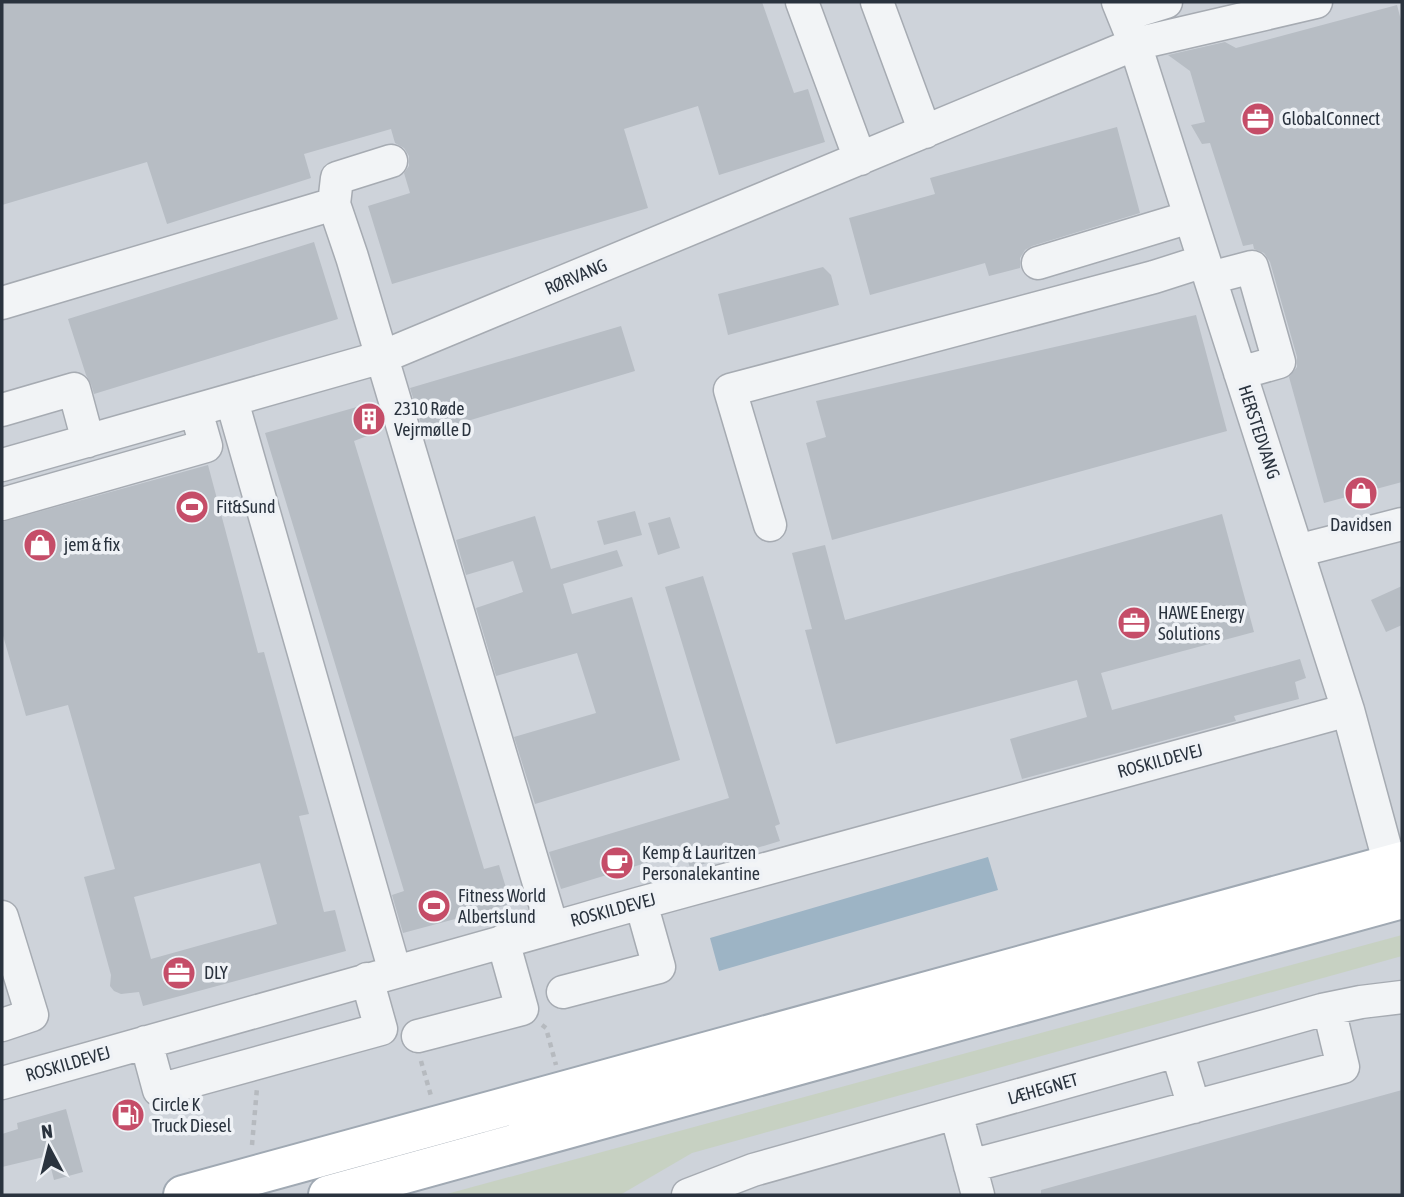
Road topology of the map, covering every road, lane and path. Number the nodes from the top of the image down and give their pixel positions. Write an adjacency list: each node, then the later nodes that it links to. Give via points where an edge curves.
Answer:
1 (802, 2): 8 (street)
2 (877, 2): 7 (street)
3 (1166, 2): 5 (street)
4 (1317, 2): 6 (street, RØRVANG)
5 (1121, 8): 6 (street, HERSTEDVANG)
6 (1135, 44): 7 (street, RØRVANG); 11 (street, HERSTEDVANG)
7 (925, 132): 8 (street, RØRVANG)
8 (860, 159): 15 (street, RØRVANG)
9 (391, 162): 10 (street, via 337,178)
10 (334, 204): 14 (street); 15 (street)
11 (1191, 217): 12 (street); 13 (street, HERSTEDVANG)
12 (1038, 262)
13 (1207, 270): 16 (street, HERSTEDVANG); 16 (street, via 1252,267 1279,362); 24 (street, via 1140,281 730,390)
14 (2, 303)
15 (382, 357): 17 (street, RØRVANG); 30 (street)
16 (1240, 373): 25 (street, HERSTEDVANG)
17 (232, 401): 19 (street, RØRVANG); 32 (street)
18 (2, 410): 20 (street, via 74,389)
19 (196, 411): 20 (street, RØRVANG); 22 (street, via 206,446)
20 (88, 442): 21 (street, RØRVANG)
21 (2, 466)
22 (2, 504)
23 (1402, 524): 25 (street)
24 (770, 525)
25 (1297, 551): 26 (street, HERSTEDVANG)
26 (1348, 710): 27 (street, HERSTEDVANG); 28 (street, ROSKILDEVEJ)
27 (1398, 875): 43 (main road); 51 (main road)
28 (641, 902): 30 (street, ROSKILDEVEJ); 33 (street, via 659,967)
29 (2, 917): 37 (street, via 32,1015)
30 (552, 927): 31 (street, ROSKILDEVEJ)
31 (503, 941): 32 (street, ROSKILDEVEJ); 35 (street)
32 (381, 976): 39 (street, ROSKILDEVEJ); 41 (street, via 381,1028)
33 (563, 992)
34 (1402, 997): 36 (street, LÆHEGNET)
35 (522, 1009): 38 (street); 43 (path, via 546,1028)
36 (1329, 1009): 40 (street, LÆHEGNET); 44 (street, via 1343,1067)
37 (2, 1025)
38 (418, 1035): 46 (path)
39 (146, 1042): 41 (street, via 159,1090); 42 (street, ROSKILDEVEJ)
40 (1178, 1051): 44 (street); 45 (street, LÆHEGNET)
41 (259, 1062): 47 (path)
42 (2, 1083)
43 (563, 1092): 46 (main road)
44 (1194, 1107): 48 (street)
45 (956, 1114): 48 (street); 49 (street, LÆHEGNET, via 753,1170)
46 (439, 1126): 47 (main road)
47 (249, 1178): 50 (main road)
48 (974, 1181)
49 (737, 1186): 52 (street, LÆHEGNET)
50 (189, 1194)
51 (328, 1195)
52 (688, 1195)

